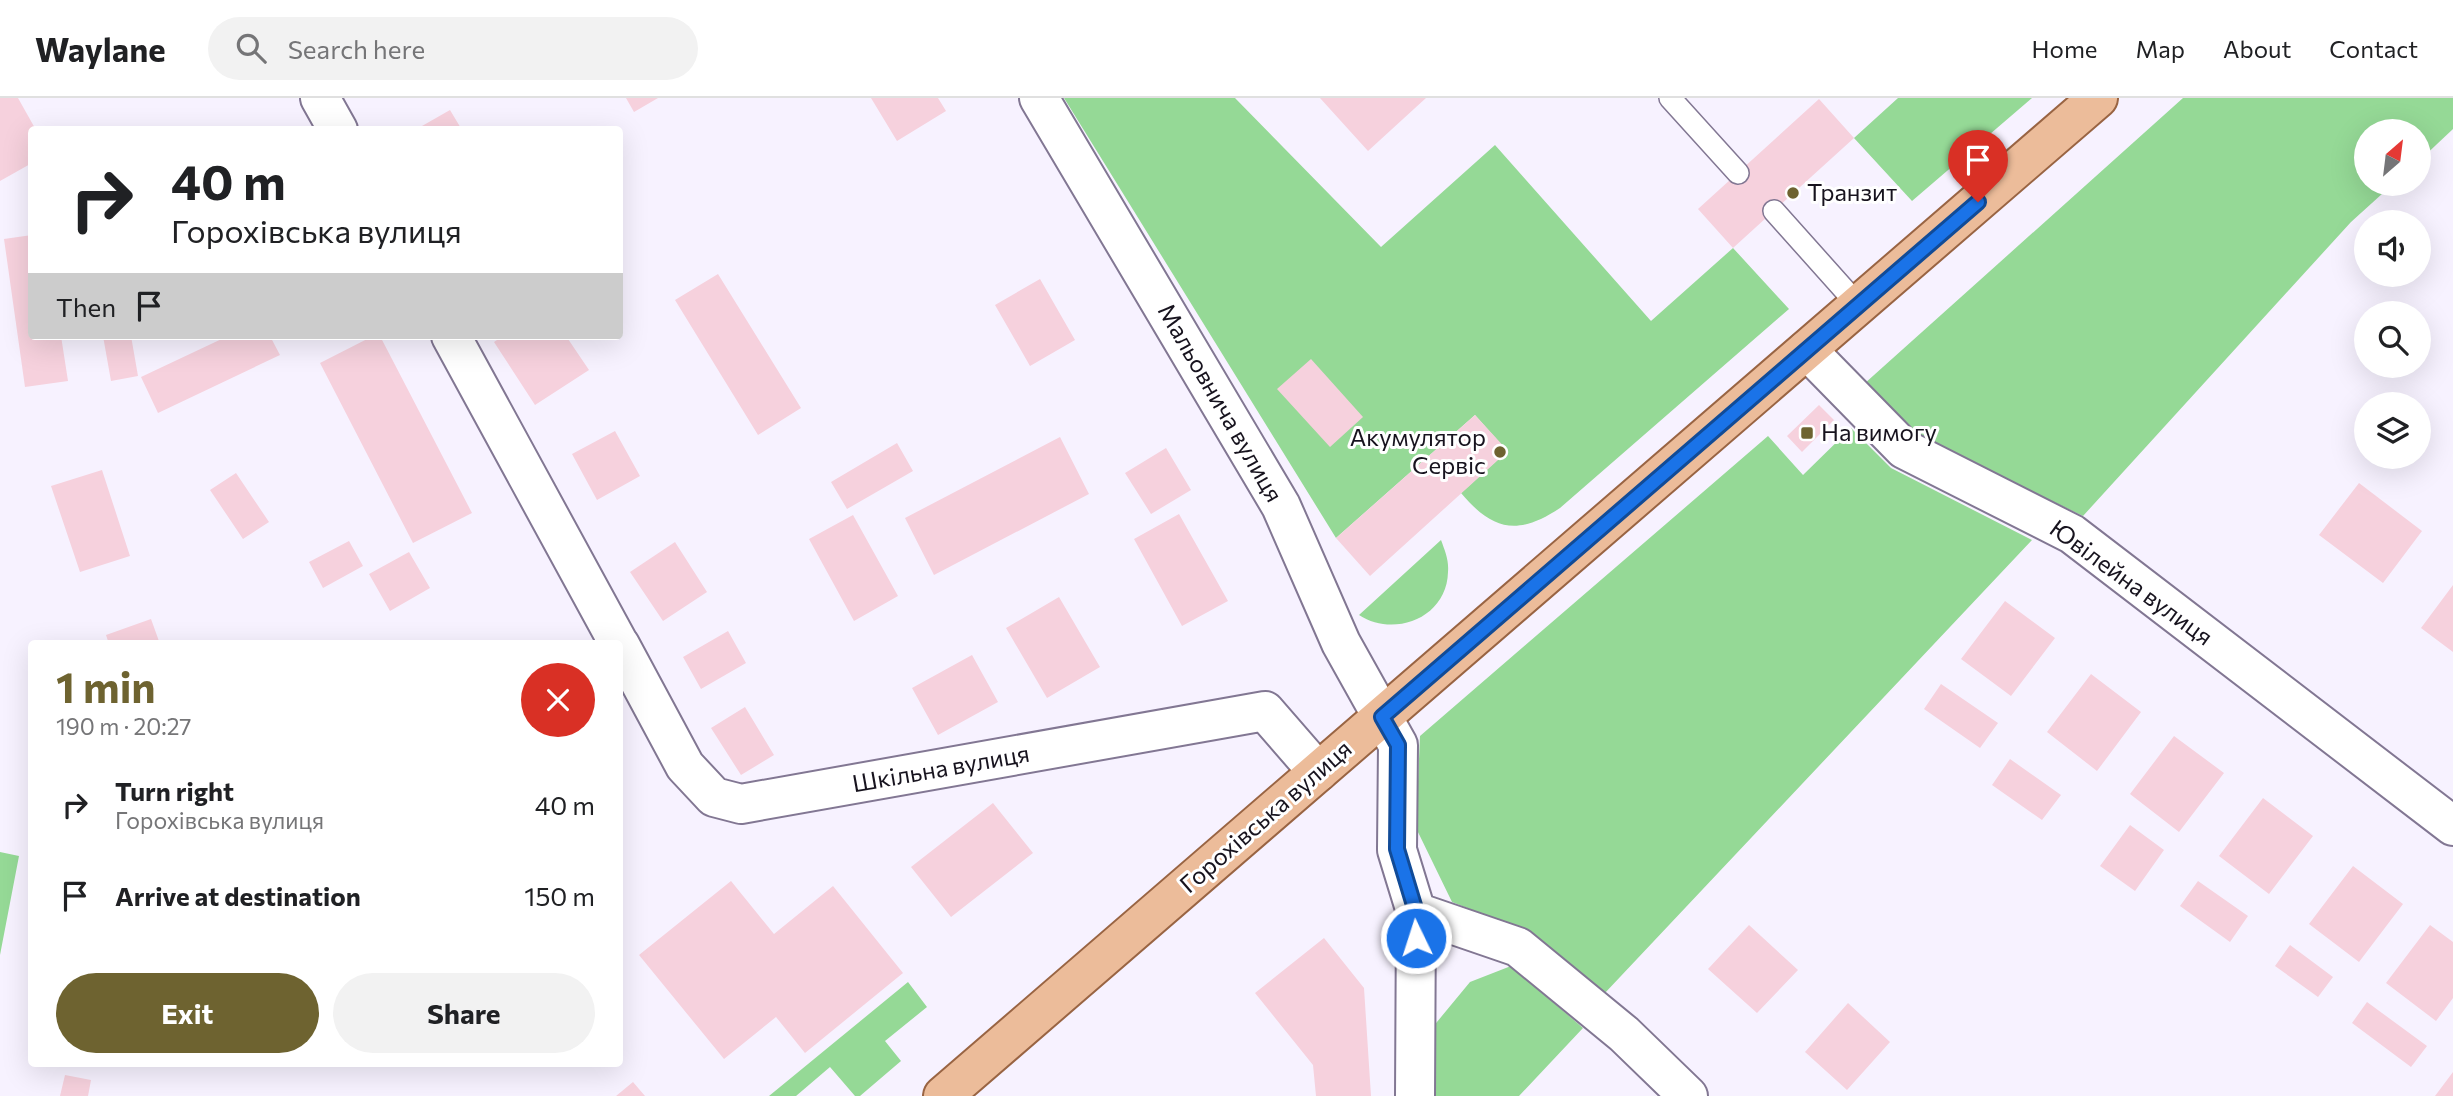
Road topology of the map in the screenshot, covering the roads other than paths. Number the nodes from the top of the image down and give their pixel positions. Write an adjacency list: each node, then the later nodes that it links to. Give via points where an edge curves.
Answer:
1 (320, 98): 5 (street)
2 (1040, 98): 13 (street, Мальовнича вулиця, via 1281,506 1341,643)
3 (1670, 98): 6 (lane)
4 (2098, 98): 8 (main road, Горохівська вулиця)
5 (336, 126)
6 (1738, 173)
7 (1773, 211): 8 (lane)
8 (1858, 305): 10 (main road, Горохівська вулиця)
9 (453, 340): 11 (street, Шкільна вулиця)
10 (1807, 350): 13 (main road, Горохівська вулиця); 15 (street, Ювілейна вулиця, via 1905,449 2072,534)
11 (616, 640)
12 (623, 652): 14 (street, Шкільна вулиця, via 685,766 714,797 741,804 1265,710)
13 (1382, 717): 14 (main road, Горохівська вулиця); 16 (street, Мальовнича вулиця, via 1398,745 1397,849)
14 (1318, 772): 17 (main road, Горохівська вулиця)
15 (2453, 826)
16 (1416, 912): 18 (street, Мальовнича вулиця); 19 (street, via 1518,947 1625,1034)
17 (943, 1096)
18 (1415, 1096)
19 (1688, 1096)

